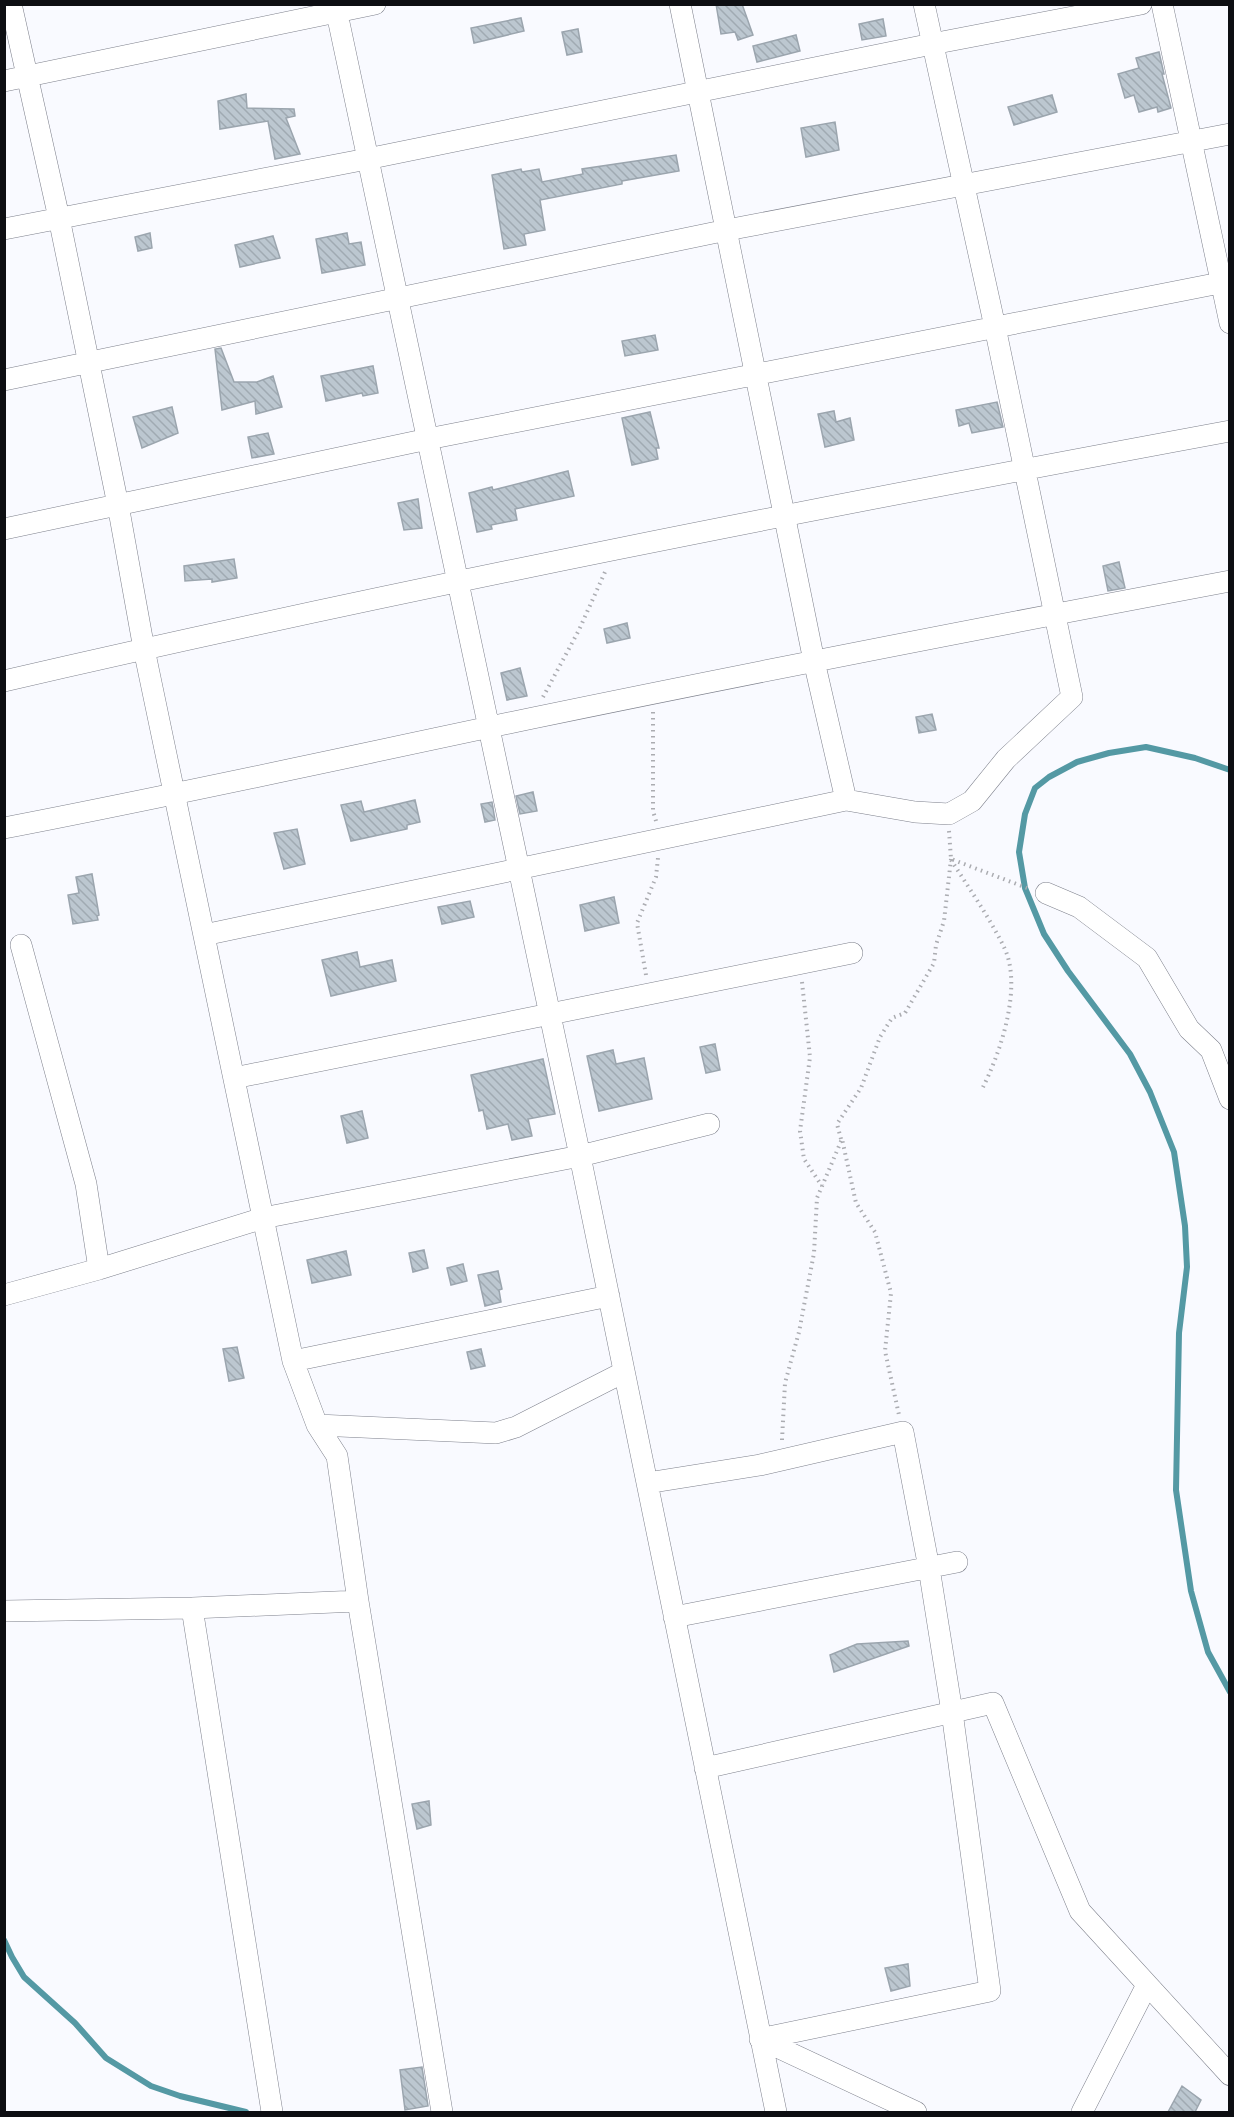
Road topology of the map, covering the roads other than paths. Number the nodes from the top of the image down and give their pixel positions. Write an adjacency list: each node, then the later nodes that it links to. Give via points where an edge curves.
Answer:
1 (11, 4): 9 (street)
2 (375, 4): 7 (street)
3 (681, 4): 11 (street)
4 (924, 4): 8 (street)
5 (1141, 4): 8 (street)
6 (1162, 4): 13 (street)
7 (336, 8): 9 (street); 14 (street)
8 (932, 44): 11 (street); 15 (street)
9 (27, 76): 10 (street); 16 (street)
10 (4, 81)
11 (699, 91): 14 (street); 18 (street)
12 (1230, 134): 13 (street)
13 (1192, 142): 15 (street); 19 (street)
14 (368, 159): 16 (street); 20 (street)
15 (963, 184): 18 (street); 22 (street)
16 (59, 218): 17 (street); 23 (street)
17 (4, 228)
18 (727, 230): 20 (street); 24 (street)
19 (1226, 282): 21 (street); 22 (street)
20 (398, 298): 23 (street); 27 (street)
21 (1230, 323)
22 (995, 327): 24 (street); 28 (street)
23 (87, 363): 25 (street); 29 (street)
24 (757, 375): 27 (street); 30 (street)
25 (4, 380)
26 (1230, 431): 28 (street)
27 (428, 440): 29 (street); 33 (street)
28 (1025, 469): 30 (street); 34 (street)
29 (118, 505): 31 (street); 35 (street)
30 (785, 515): 33 (street); 36 (street)
31 (4, 529)
32 (1230, 581): 34 (street)
33 (458, 583): 35 (street); 38 (street)
34 (1054, 615): 36 (street); 40 (street, via 1072,697 1006,759 972,801 949,814)
35 (144, 649): 37 (street); 39 (street)
36 (814, 661): 38 (street); 40 (street)
37 (4, 681)
38 (489, 727): 39 (street); 42 (street)
39 (175, 795): 41 (street); 44 (street)
40 (846, 800): 42 (street)
41 (4, 828)
42 (519, 870): 44 (street); 47 (street)
43 (1046, 893): 49 (street, via 1078,907 1147,958 1189,1029 1211,1050)
44 (204, 935): 48 (street)
45 (21, 945): 53 (street, via 86,1184)
46 (852, 953): 47 (street)
47 (550, 1014): 48 (street); 51 (street)
48 (234, 1078): 52 (street)
49 (1230, 1099)
50 (708, 1124): 51 (street)
51 (580, 1155): 52 (street); 55 (street)
52 (263, 1218): 53 (street); 56 (street)
53 (99, 1269): 54 (street)
54 (4, 1295)
55 (609, 1296): 56 (street); 57 (street)
56 (293, 1361): 58 (street)
57 (624, 1372): 58 (street, via 516,1427 496,1433); 59 (street)
58 (317, 1425): 62 (street, via 337,1456)
59 (647, 1483): 61 (street, via 760,1465 903,1432); 65 (street)
60 (957, 1562): 61 (street)
61 (928, 1568): 65 (street); 66 (street)
62 (358, 1601): 63 (street); 72 (street)
63 (192, 1608): 64 (street); 71 (street)
64 (4, 1611)
65 (674, 1617): 67 (street)
66 (952, 1712): 67 (street); 68 (street, via 993,1703 1080,1911); 69 (street, via 990,1991)
67 (705, 1768): 69 (street)
68 (1147, 1985): 70 (street); 75 (street)
69 (760, 2039): 73 (street); 74 (street)
70 (1230, 2075)
71 (272, 2112)
72 (442, 2112)
73 (776, 2112)
74 (916, 2112)
75 (1082, 2112)

